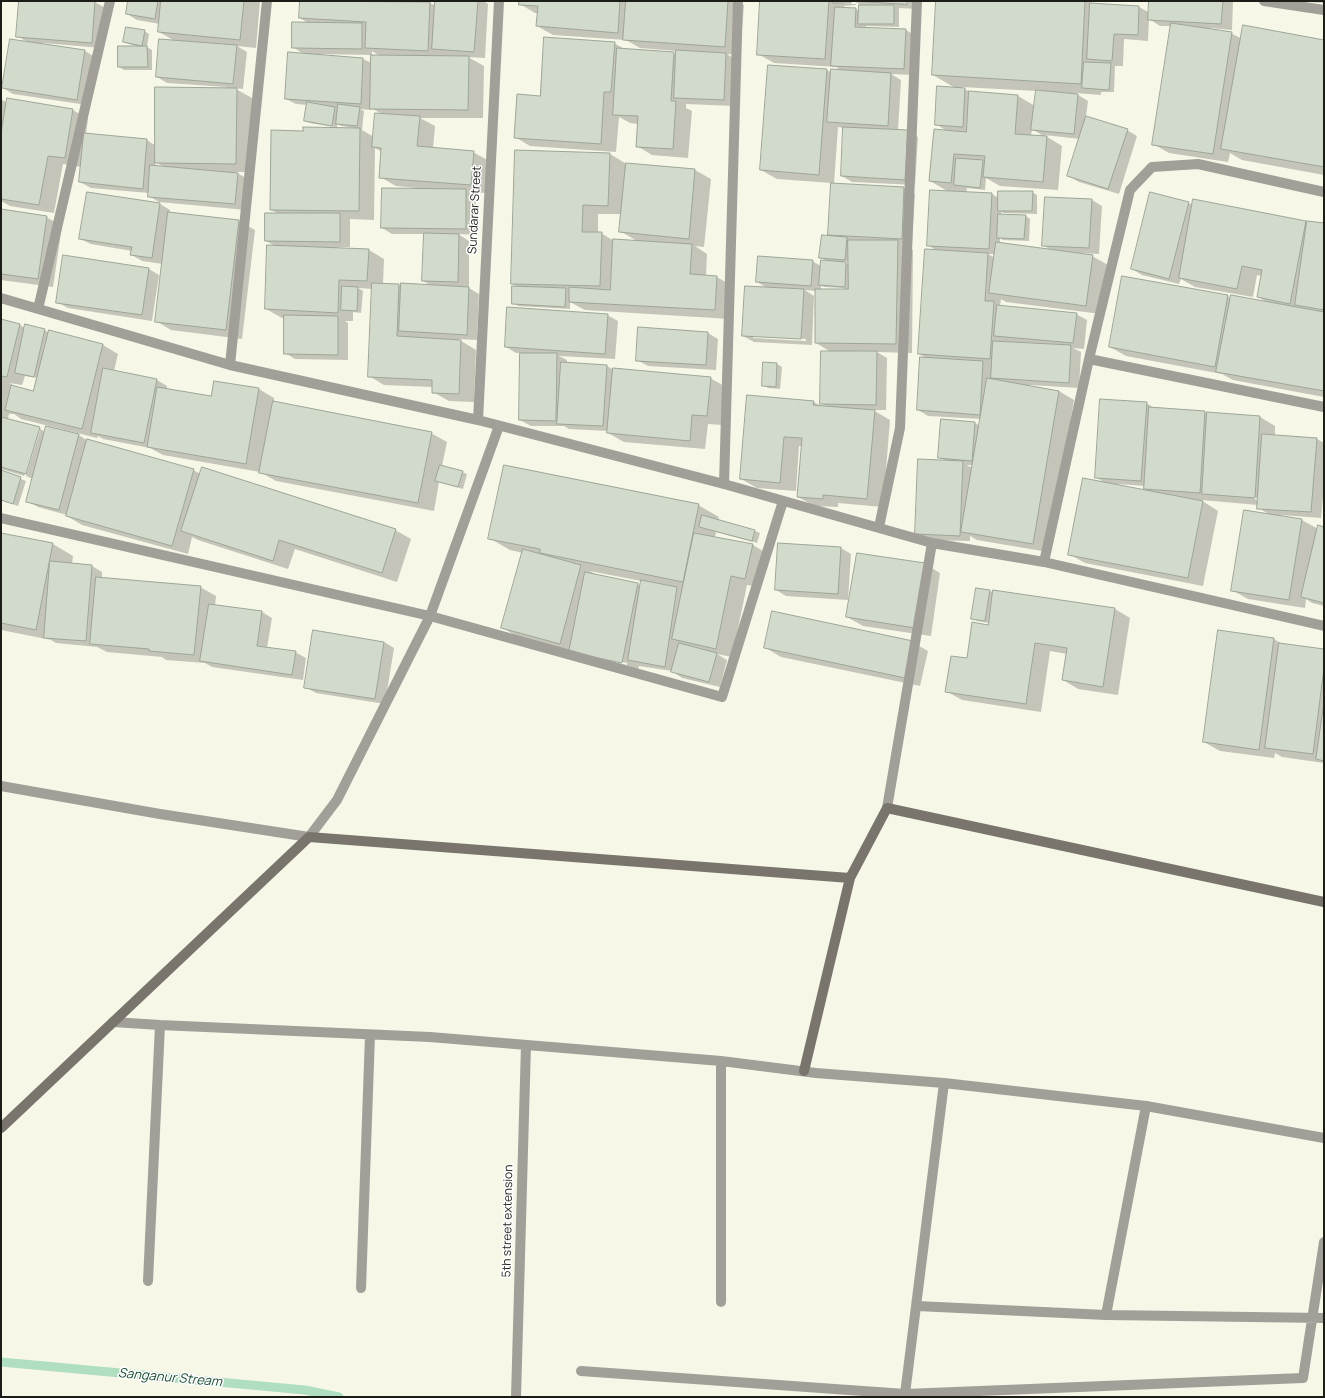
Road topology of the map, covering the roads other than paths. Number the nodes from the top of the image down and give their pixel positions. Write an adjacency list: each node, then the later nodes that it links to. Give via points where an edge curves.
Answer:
1 (110, 1): 10 (street)
2 (267, 1): 12 (street)
3 (498, 1): 14 (street, Sundarar Street)
4 (738, 1): 16 (street)
5 (917, 1): 19 (street, via 900,428)
6 (1264, 1): 7 (street)
7 (1324, 10)
8 (1324, 192): 11 (street, via 1198,164 1152,167 1130,190)
9 (1, 298): 10 (street)
10 (38, 309): 12 (street)
11 (1090, 359): 13 (street); 21 (street)
12 (230, 365): 14 (street)
13 (1324, 407)
14 (478, 420): 15 (street)
15 (498, 426): 16 (street); 22 (street)
16 (724, 484): 17 (street)
17 (783, 501): 19 (street); 22 (street, via 722,698)
18 (1, 518): 22 (street)
19 (878, 527): 20 (street)
20 (932, 543): 21 (street); 25 (street)
21 (1044, 562): 23 (street)
22 (430, 616): 26 (street, via 336,800)
23 (1324, 626)
24 (1, 786): 26 (street)
25 (887, 808): 27 (street); 28 (street)
26 (309, 837): 27 (street); 29 (street)
27 (850, 878): 34 (street)
28 (1324, 902)
29 (113, 1022): 30 (street); 37 (street)
30 (160, 1026): 31 (street); 40 (street)
31 (370, 1035): 32 (street); 41 (street)
32 (526, 1045): 33 (street); 49 (street, 5th street extension)
33 (720, 1061): 34 (street); 42 (street)
34 (804, 1071): 35 (street)
35 (944, 1083): 36 (street); 43 (street)
36 (1146, 1106): 38 (street); 44 (street)
37 (1, 1128)
38 (1324, 1138)
39 (1324, 1242): 45 (street)
40 (148, 1281)
41 (361, 1288)
42 (721, 1302)
43 (916, 1306): 44 (street); 48 (street)
44 (1106, 1315): 45 (street)
45 (1312, 1318): 46 (street); 48 (street, via 1303,1378)
46 (1324, 1318)
47 (581, 1371): 48 (street)
48 (905, 1394)
49 (516, 1397)

